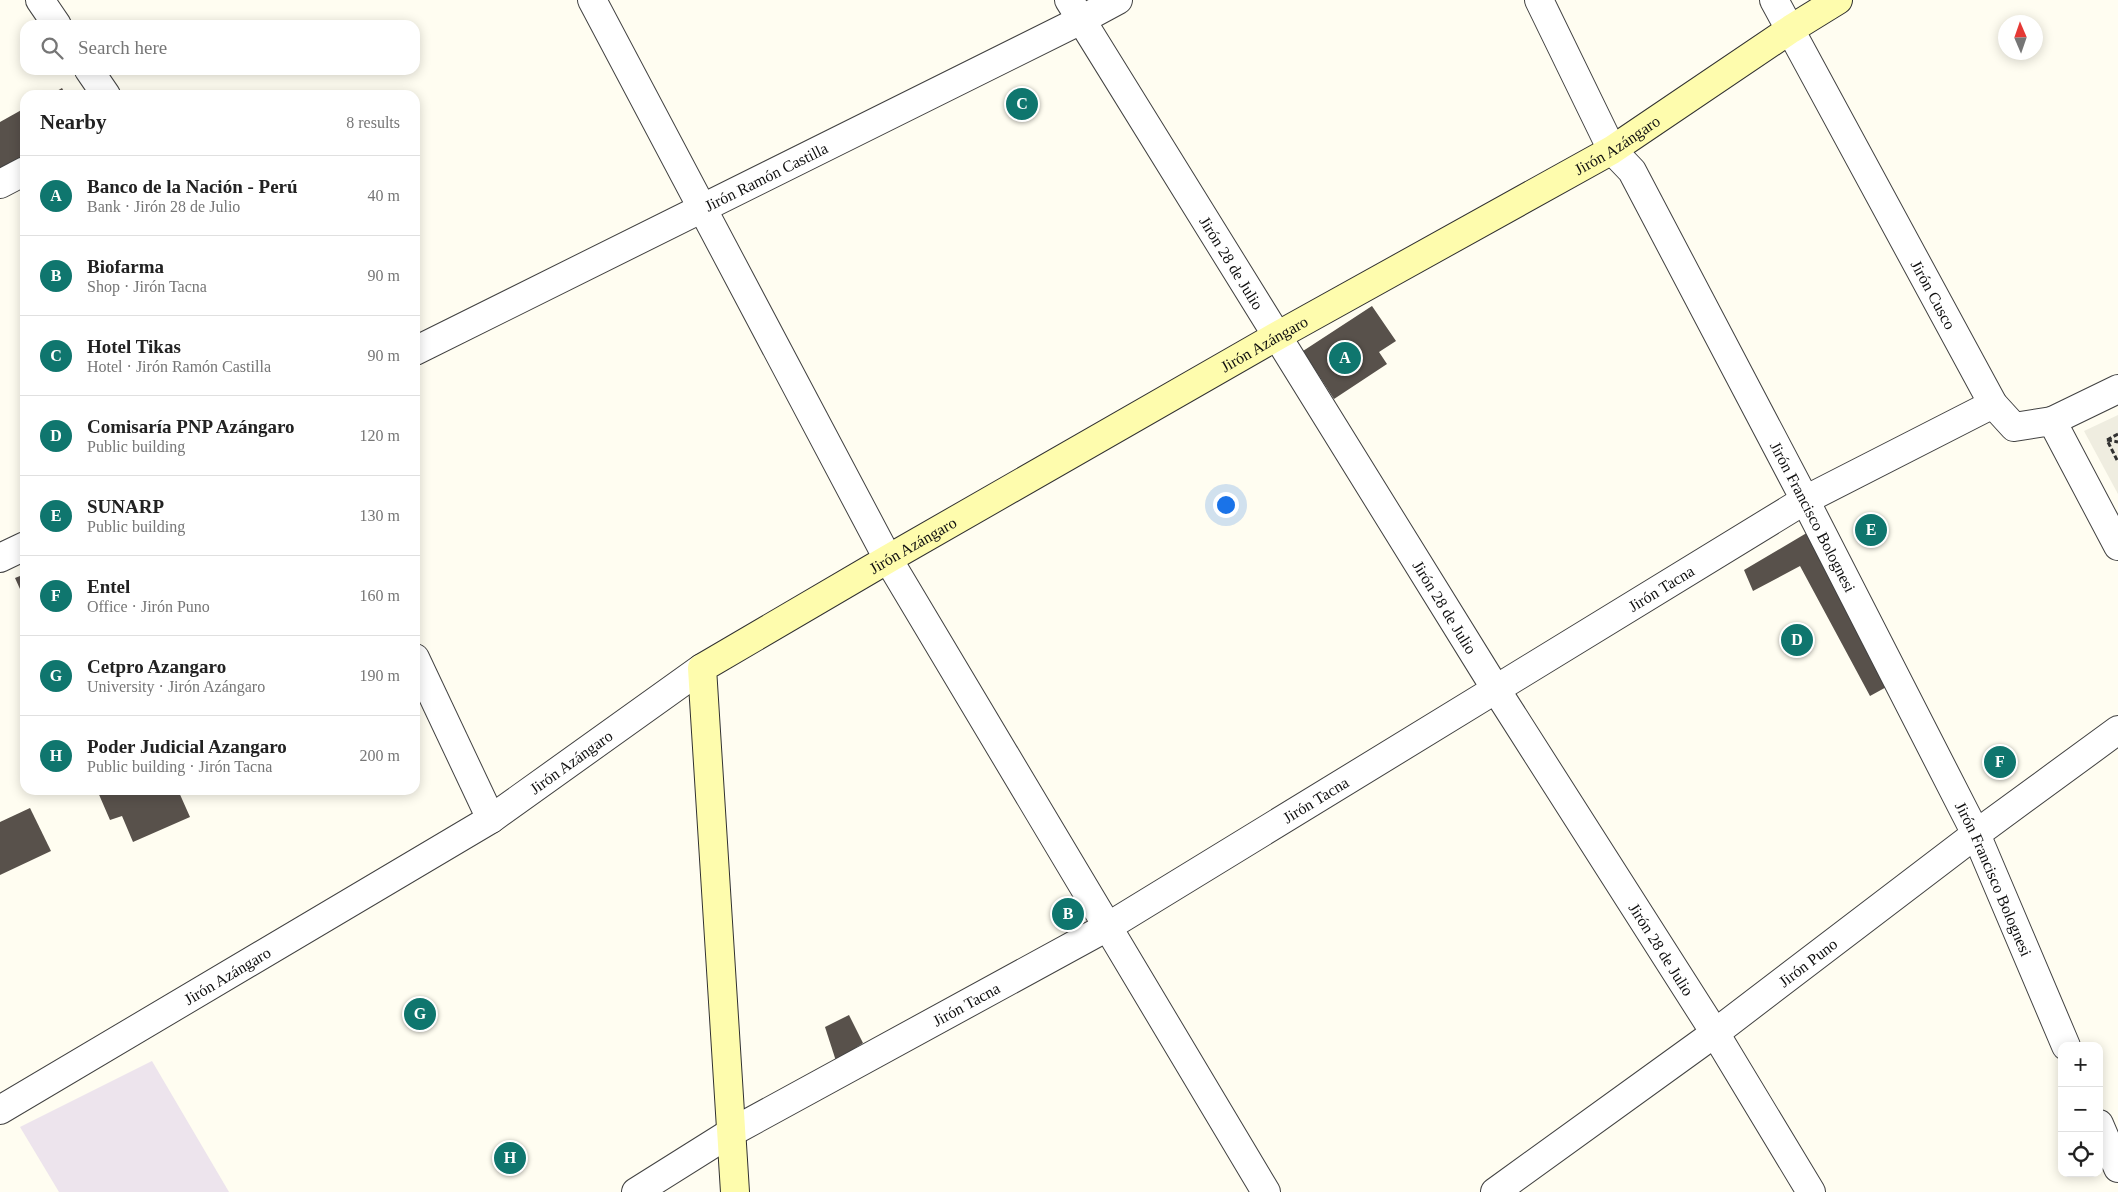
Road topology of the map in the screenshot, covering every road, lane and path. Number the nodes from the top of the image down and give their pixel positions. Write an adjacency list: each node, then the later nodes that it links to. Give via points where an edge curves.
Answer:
1 (40, 0): 8 (street)
2 (592, 0): 15 (street)
3 (1118, 0): 7 (street, Jirón Ramón Castilla)
4 (1539, 0): 12 (street, Jirón Francisco Bolognesi)
5 (1774, 0): 9 (street, Jirón Cusco)
6 (1838, 0): 9 (street, Jirón Azángaro)
7 (1075, 10): 15 (street, Jirón Ramón Castilla); 16 (street, Jirón 28 de Julio)
8 (54, 20)
9 (1791, 29): 12 (street, Jirón Azángaro); 19 (street, Jirón Cusco)
10 (92, 75): 11 (street)
11 (103, 90)
12 (1612, 150): 16 (street, Jirón Azángaro); 25 (street, Jirón Francisco Bolognesi, via 1632,171)
13 (20, 174): 14 (street)
14 (0, 184)
15 (704, 208): 17 (street, Jirón Ramón Castilla); 29 (street)
16 (1277, 336): 29 (street, Jirón Azángaro); 32 (street, Jirón 28 de Julio)
17 (420, 349)
18 (2118, 390): 20 (street)
19 (1994, 404): 20 (street, Jirón Cusco, via 2014,427); 25 (street, Jirón Tacna)
20 (2052, 421): 26 (street)
21 (2118, 434): 22 (path)
22 (2107, 440): 23 (path); 24 (path)
23 (2118, 442)
24 (2118, 462)
25 (1805, 500): 32 (street, Jirón Tacna); 35 (street, Jirón Francisco Bolognesi)
26 (2118, 546)
27 (20, 548): 28 (street)
28 (0, 558)
29 (888, 559): 30 (street, Jirón Azángaro); 36 (street)
30 (702, 668): 34 (street, Jirón Azángaro); 41 (street)
31 (420, 669): 34 (street)
32 (1497, 691): 36 (street, Jirón Tacna); 37 (street, Jirón 28 de Julio)
33 (2118, 730): 35 (street, Jirón Puno)
34 (491, 819): 39 (street, Jirón Azángaro)
35 (1976, 834): 37 (street, Jirón Puno); 38 (street, Jirón Francisco Bolognesi)
36 (1109, 926): 41 (street, Jirón Tacna); 45 (street)
37 (1715, 1033): 46 (street, Jirón Puno); 47 (street, Jirón 28 de Julio)
38 (2064, 1042)
39 (0, 1110)
40 (2102, 1132): 42 (street)
41 (730, 1133): 43 (street, Jirón Tacna); 44 (street)
42 (2118, 1168)
43 (636, 1192)
44 (735, 1192)
45 (1266, 1192)
46 (1495, 1192)
47 (1811, 1192)

